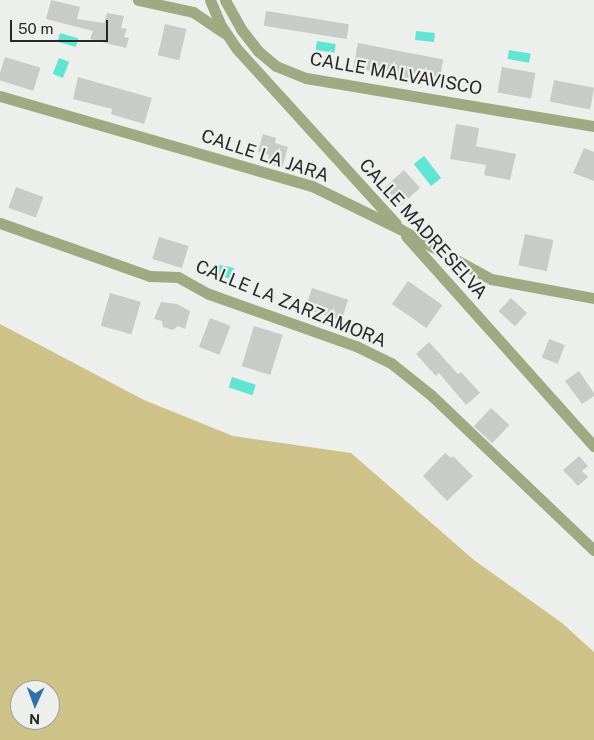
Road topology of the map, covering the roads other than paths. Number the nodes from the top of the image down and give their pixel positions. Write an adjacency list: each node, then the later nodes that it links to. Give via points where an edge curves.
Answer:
1 (138, 0): 5 (street, CALLE MADRESELVA)
2 (184, 0): 5 (street)
3 (210, 0): 6 (street, CALLE MADRESELVA)
4 (225, 0): 8 (street, CALLE MALVAVISCO, via 258,51 276,66 306,78)
5 (168, 5): 6 (street, CALLE MADRESELVA, via 193,12)
6 (227, 34): 10 (street, CALLE MADRESELVA)
7 (0, 96): 10 (street, CALLE LA JARA, via 312,186)
8 (594, 126)
9 (0, 223): 13 (street, CALLE LA ZARZAMORA, via 150,276 178,278 209,294 356,346 392,363 431,395)
10 (400, 229): 11 (street, CALLE LA JARA, via 491,279); 12 (street, CALLE MADRESELVA)
11 (594, 298)
12 (594, 446)
13 (594, 550)

